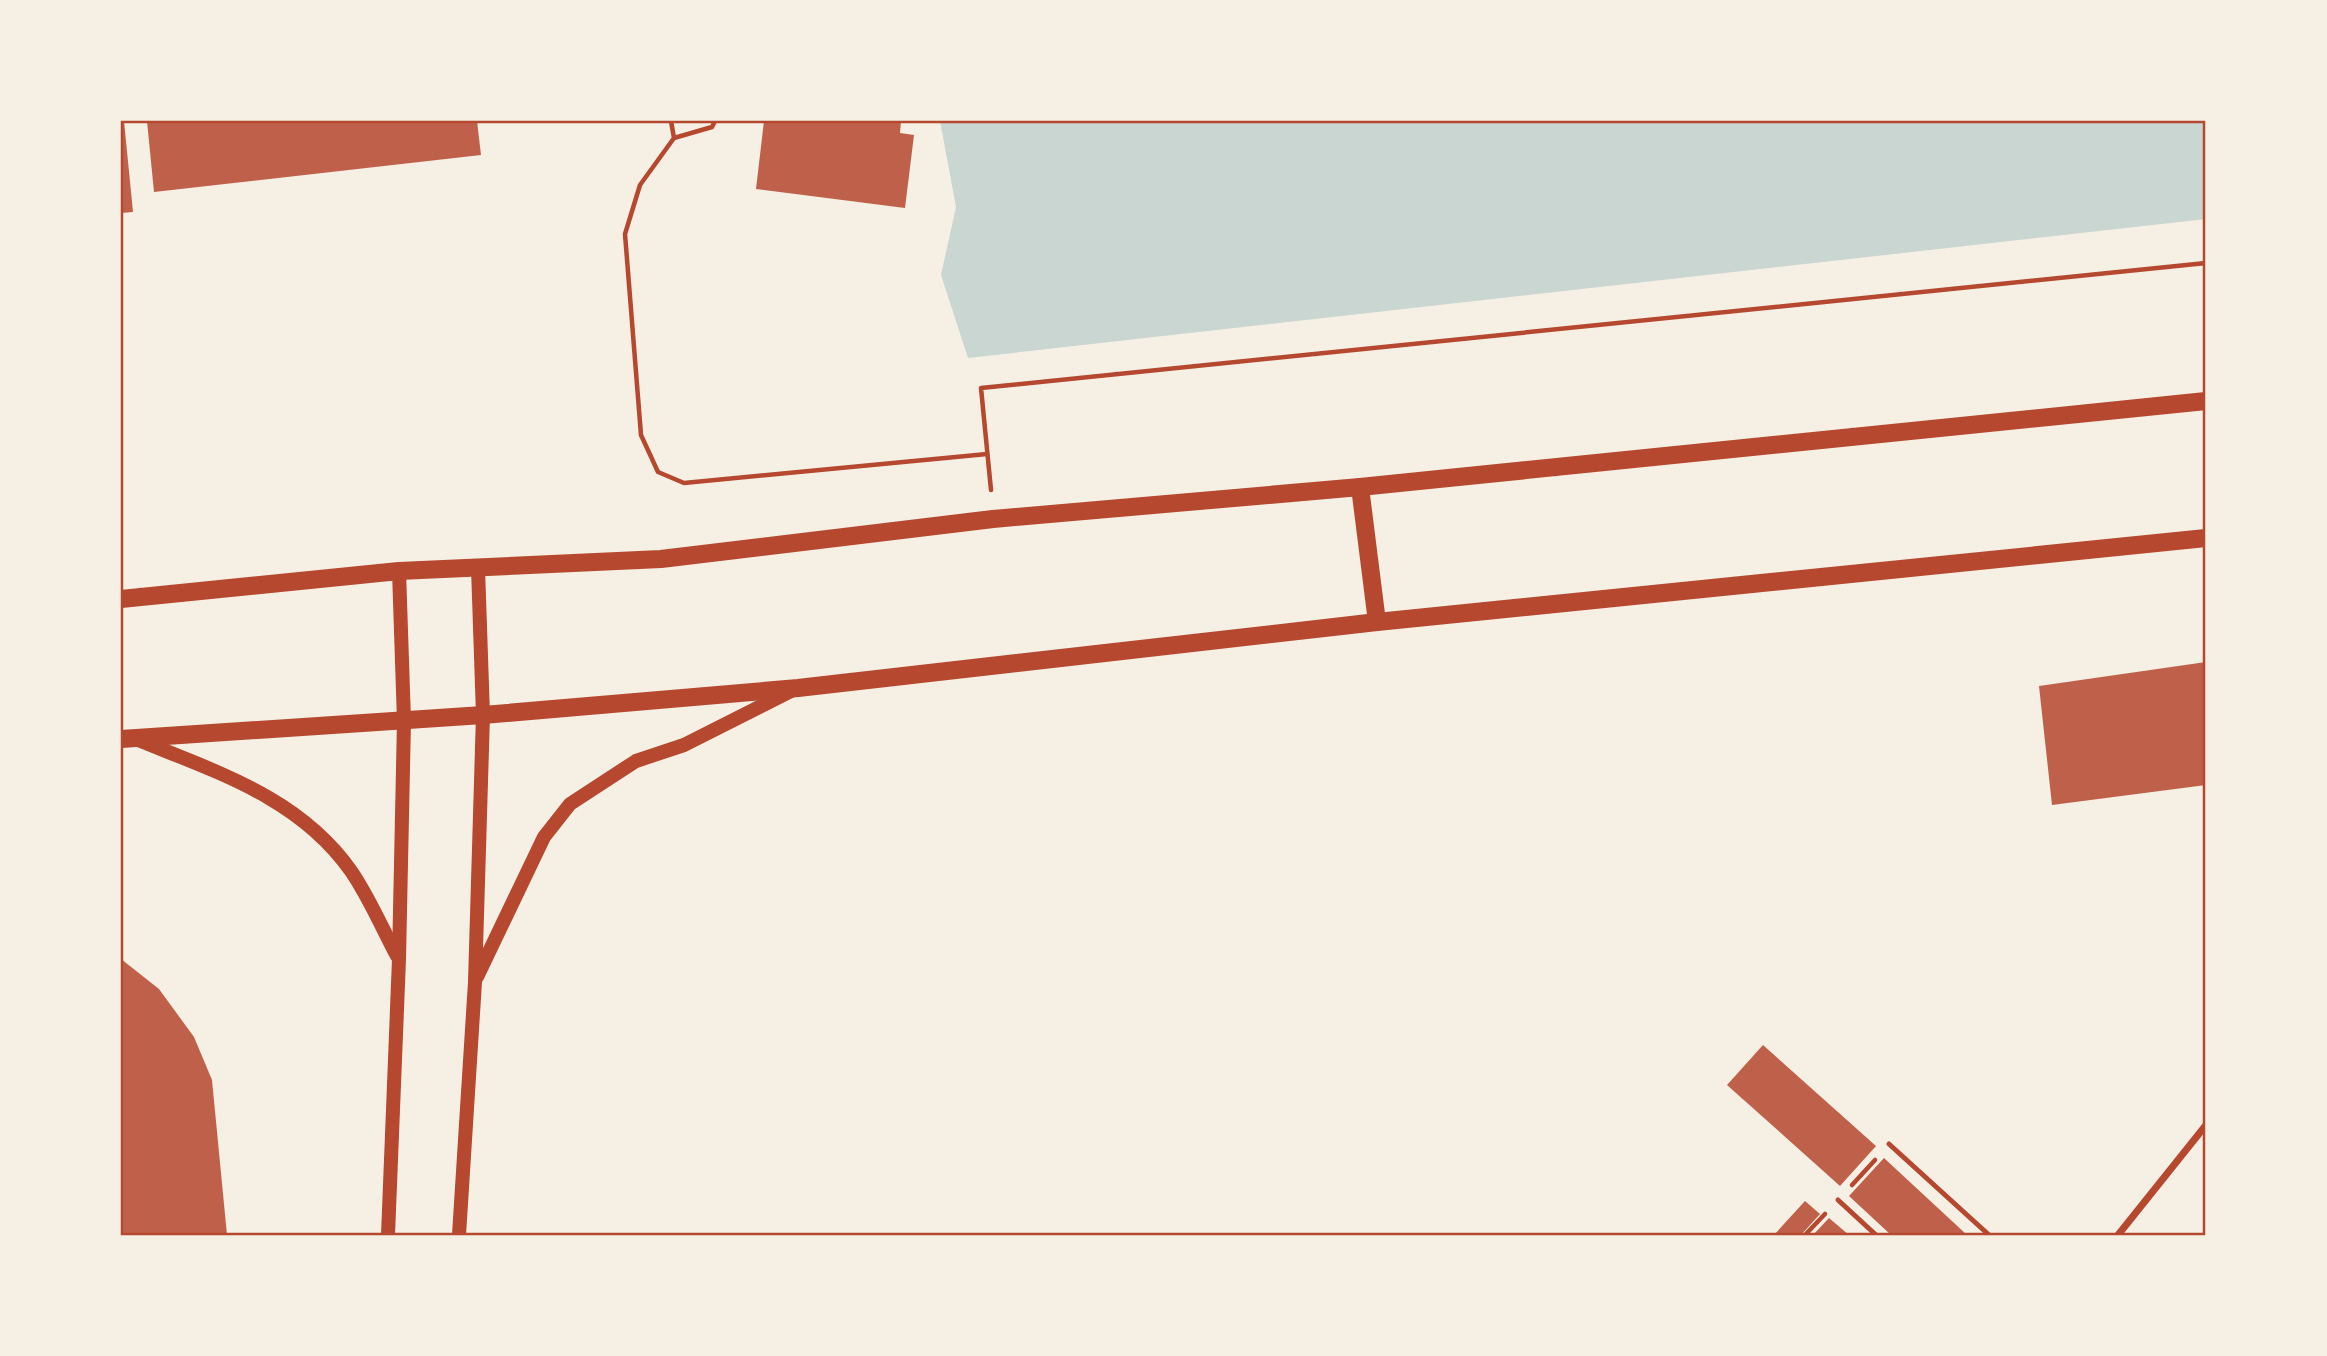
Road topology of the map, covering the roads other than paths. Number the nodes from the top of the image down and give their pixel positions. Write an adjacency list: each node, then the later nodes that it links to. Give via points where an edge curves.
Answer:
1 (2206, 401): 2 (main road)
2 (1360, 487): 4 (main road, via 993,519 662,559); 7 (main road)
3 (2206, 538): 7 (main road)
4 (478, 568): 5 (main road); 9 (main road)
5 (399, 571): 6 (main road); 10 (main road)
6 (121, 599)
7 (1377, 622): 8 (main road)
8 (798, 688): 9 (main road); 13 (main road, via 684,745 636,761 570,804 544,837)
9 (483, 715): 10 (main road); 13 (main road)
10 (404, 721): 11 (main road); 12 (main road)
11 (128, 739): 12 (main road, via 238,781 284,805 318,831 352,872)
12 (399, 959): 17 (main road)
13 (475, 982): 18 (main road)
14 (2206, 1125): 21 (street)
15 (1889, 1144): 20 (lane)
16 (1838, 1200): 19 (lane)
17 (388, 1235)
18 (459, 1235)
19 (1876, 1235)
20 (1989, 1235)
21 (2118, 1235)

